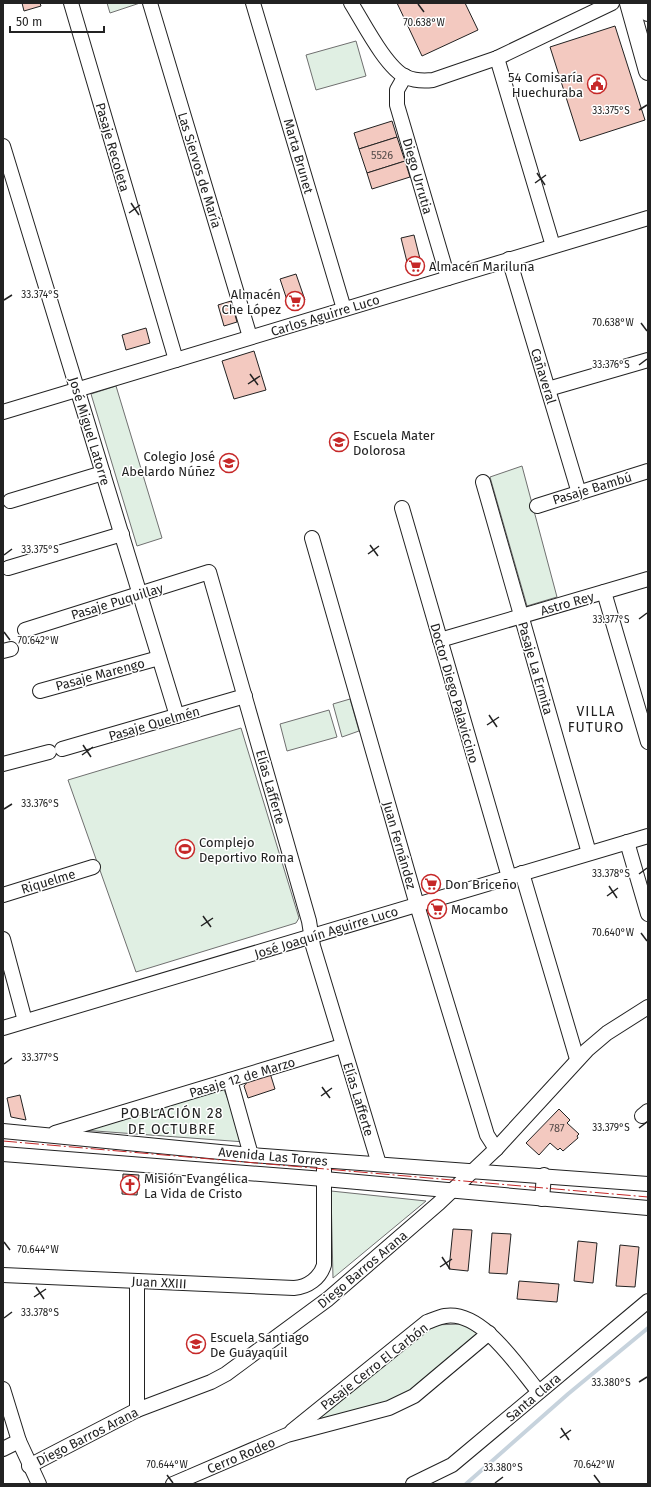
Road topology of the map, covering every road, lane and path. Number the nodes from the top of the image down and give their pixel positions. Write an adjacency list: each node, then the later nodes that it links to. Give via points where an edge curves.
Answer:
1 (71, 3): 19 (street, Pasaje Recoleta)
2 (150, 3): 18 (street, Las Siervos de María)
3 (253, 3): 17 (street, Marta Brunet)
4 (351, 3): 11 (street, via 389,62)
5 (612, 3): 9 (street)
6 (629, 3): 10 (main road)
7 (645, 3): 8 (main road)
8 (648, 12)
9 (497, 58): 11 (street, via 433,80 417,80); 14 (street)
10 (648, 68)
11 (405, 76): 16 (street, Diego Urrutia, via 397,90 397,104)
12 (3, 146): 21 (street, José Miguel Latorre)
13 (648, 218): 14 (street, Carlos Aguirre Luco)
14 (553, 246): 15 (street, Carlos Aguirre Luco)
15 (509, 260): 16 (street, Carlos Aguirre Luco); 22 (street, Cañaveral)
16 (448, 278): 17 (street, Carlos Aguirre Luco)
17 (344, 309): 18 (street, Carlos Aguirre Luco)
18 (250, 337): 19 (street, Carlos Aguirre Luco)
19 (176, 360): 21 (street, Carlos Aguirre Luco)
20 (648, 360): 22 (street)
21 (78, 389): 23 (street, Carlos Aguirre Luco); 25 (street, José Miguel Latorre)
22 (548, 389): 27 (street, Cañaveral)
23 (3, 412)
24 (648, 471): 27 (street, Pasaje Bambú)
25 (103, 473): 28 (street); 31 (street, José Miguel Latorre)
26 (483, 482): 38 (street, Pasaje La Ermita)
27 (579, 493): 29 (street, Pasaje Bambú)
28 (10, 501)
29 (536, 506)
30 (402, 508): 40 (street, Doctor Diego Palaviccino)
31 (122, 534): 33 (street); 37 (street, José Miguel Latorre)
32 (312, 538): 53 (street, Juan Fernández)
33 (8, 568)
34 (209, 572): 37 (street, Pasaje Puquillay); 43 (street, Elías Lafferte)
35 (648, 579): 36 (street, Astro Rey)
36 (604, 592): 38 (street, Astro Rey); 45 (street)
37 (140, 595): 39 (street, Pasaje Puquillay); 41 (street, José Miguel Latorre)
38 (521, 616): 40 (street, Astro Rey); 49 (street, Pasaje La Ermita)
39 (25, 630)
40 (440, 640): 51 (street, Doctor Diego Palaviccino)
41 (159, 658): 42 (street, Pasaje Marengo); 44 (street, José Miguel Latorre)
42 (40, 691)
43 (246, 696): 44 (street, Pasaje Quelmén); 55 (street, Elías Lafferte)
44 (177, 716): 46 (street, Pasaje Quelmén)
45 (648, 742)
46 (3, 764)
47 (648, 836): 48 (street, José Joaquín Aguirre Luco)
48 (627, 842): 49 (street, José Joaquín Aguirre Luco); 54 (street)
49 (589, 853): 51 (street, José Joaquín Aguirre Luco)
50 (93, 867): 52 (street, Riquelme)
51 (515, 875): 53 (street, José Joaquín Aguirre Luco); 61 (street, Doctor Diego Palaviccino)
52 (3, 894)
53 (417, 904): 55 (street, José Joaquín Aguirre Luco); 65 (street, Juan Fernández, via 487,1135)
54 (648, 914)
55 (311, 936): 58 (street, José Joaquín Aguirre Luco); 60 (street, Elías Lafferte)
56 (3, 939): 58 (street)
57 (648, 1007): 61 (street, Diego Barros Arana, via 607,1034)
58 (25, 1021): 59 (street, José Joaquín Aguirre Luco)
59 (3, 1028)
60 (342, 1046): 62 (street, Pasaje 12 de Marzo); 69 (street, Elías Lafferte)
61 (577, 1059): 65 (street, Diego Barros Arana)
62 (230, 1080): 64 (street, Pasaje 12 de Marzo); 67 (street)
63 (3, 1130): 64 (street, Avenida Las Torres)
64 (49, 1135): 67 (street, Avenida Las Torres)
65 (496, 1149): 70 (street, Diego Barros Arana)
66 (3, 1154): 72 (street, Avenida Las Torres)
67 (251, 1155): 68 (street, Avenida Las Torres)
68 (324, 1160): 69 (street, Avenida Las Torres); 72 (street)
69 (379, 1164): 70 (street, Avenida Las Torres)
70 (475, 1170): 71 (street, Avenida Las Torres); 74 (street, Diego Barros Arana)
71 (544, 1175): 73 (street, Avenida Las Torres); 75 (street)
72 (324, 1179): 74 (street, Avenida Las Torres); 78 (street, Juan XXIII, via 324,1265 320,1274 304,1286 294,1288)
73 (648, 1184)
74 (453, 1191): 75 (street, Avenida Las Torres); 83 (street, Diego Barros Arana, via 328,1299 226,1374)
75 (542, 1199): 76 (street, Avenida Las Torres)
76 (648, 1208)
77 (3, 1275): 78 (street, Juan XXIII)
78 (137, 1281): 83 (street)
79 (648, 1301): 82 (street, Santa Clara)
80 (489, 1333): 82 (street, Pasaje Cerro El Carbón); 84 (street, via 414,1396 389,1408); 84 (street, Pasaje Cerro El Carbón, via 462,1317 446,1316 428,1322)
81 (3, 1389): 85 (street)
82 (538, 1392): 90 (street, Santa Clara, via 452,1465)
83 (137, 1410): 87 (street, Diego Barros Arana)
84 (287, 1435): 89 (street, Cerro Rodeo)
85 (19, 1441): 86 (street); 87 (street)
86 (3, 1449)
87 (29, 1466): 88 (street)
88 (39, 1484)
89 (173, 1484)
90 (413, 1484)

